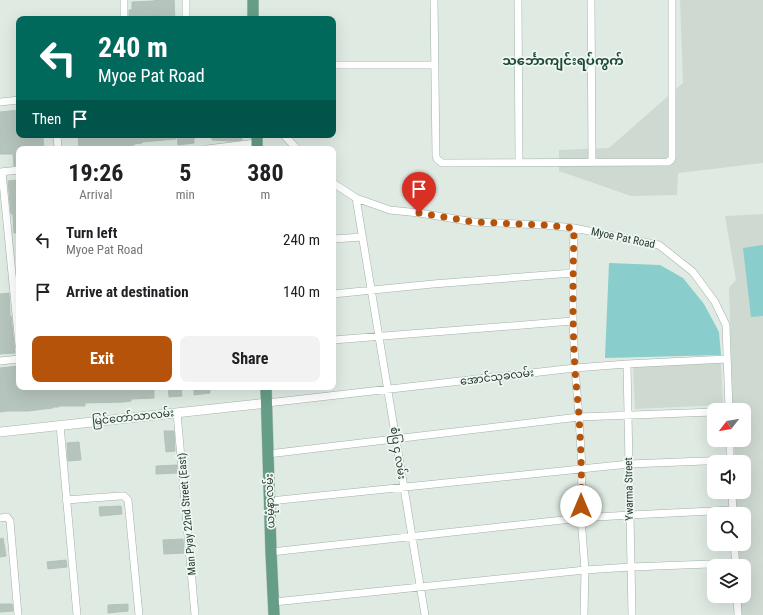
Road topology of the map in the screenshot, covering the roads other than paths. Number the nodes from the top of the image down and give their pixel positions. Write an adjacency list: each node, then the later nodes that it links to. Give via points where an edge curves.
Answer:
1 (124, 0): 8 (street)
2 (186, 0): 9 (street)
3 (253, 0): 10 (main road)
4 (434, 0): 12 (street)
5 (518, 0): 19 (street)
6 (591, 0): 20 (street)
7 (672, 0): 20 (street, via 672,158 668,162)
8 (124, 16)
9 (186, 16)
10 (253, 16)
11 (336, 65): 12 (street)
12 (435, 65): 19 (street, via 437,159 442,163)
13 (16, 100): 14 (street)
14 (0, 102)
15 (287, 138): 18 (street)
16 (257, 142): 17 (street)
17 (228, 146)
18 (294, 146)
19 (519, 162): 20 (street)
20 (592, 162)
21 (16, 170): 22 (street)
22 (1, 172): 29 (street)
23 (336, 185): 24 (street, Myoe Pat Road)
24 (356, 198): 25 (street, Myoe Pat Road, via 390,210 474,222); 26 (street, စံပြ ၄ လမ်း)
25 (574, 228): 28 (street); 36 (street, Myoe Pat Road, via 658,245 693,272 715,302 726,325)
26 (362, 237): 27 (street); 30 (street, စံပြ ၄ လမ်း)
27 (336, 239)
28 (573, 273): 30 (street); 32 (street)
29 (16, 285)
30 (371, 290): 31 (street); 33 (street, စံပြ ၄ လမ်း)
31 (336, 294)
32 (573, 321): 33 (street); 39 (street)
33 (379, 337): 34 (street); 40 (street, စံပြ ၄ လမ်း)
34 (336, 340)
35 (16, 359): 37 (street)
36 (727, 359): 38 (street, အောင်သုခလမ်း); 43 (street, Myoe Pat Road)
37 (0, 361)
38 (627, 364): 39 (street, အောင်သုခလမ်း); 46 (street, Ywarma Street)
39 (575, 368): 40 (street, အောင်သုခလမ်း); 47 (street)
40 (388, 389): 42 (street, အောင်သုခလမ်း); 50 (street, စံပြ ၄ လမ်း)
41 (266, 390): 42 (main road, ယမုံနာလမ်း)
42 (267, 403): 45 (main road, မြင်တော်သာလမ်း); 51 (main road, ယမုံနာလမ်း)
43 (730, 403)
44 (707, 412): 46 (street)
45 (177, 413): 48 (main road, မြင်တော်သာလမ်း); 73 (street, Man Pyay 22nd Street (East))
46 (627, 414): 47 (street); 53 (street, Ywarma Street)
47 (579, 416): 50 (street); 54 (street)
48 (60, 425): 49 (main road, မြင်တော်သာလမ်း); 56 (street)
49 (0, 432)
50 (396, 439): 51 (street); 55 (street, စံပြ ၄ လမ်း)
51 (268, 454): 57 (main road, ယမုံနာလမ်း)
52 (707, 462): 53 (street)
53 (629, 464): 54 (street); 59 (street, Ywarma Street)
54 (582, 469): 55 (street); 61 (street)
55 (404, 488): 57 (street); 62 (street, စံပြ ၄ လမ်း)
56 (66, 500): 71 (street); 72 (street, via 120,496 128,500)
57 (270, 501): 63 (main road, ယမုံနာလမ်း)
58 (707, 513): 59 (street)
59 (630, 515): 61 (street); 65 (street, Ywarma Street)
60 (0, 518): 70 (street, via 7,517 10,521)
61 (581, 518): 62 (street); 66 (street)
62 (412, 537): 63 (street); 67 (street, စံပြ ၄ လမ်း)
63 (271, 552): 68 (main road, ယမုံနာလမ်း)
64 (707, 565): 65 (street)
65 (631, 567): 66 (street); 77 (street, Ywarma Street)
66 (585, 570): 67 (street); 76 (street)
67 (420, 587): 68 (street); 75 (street, စံပြ ၄ လမ်း)
68 (274, 602): 74 (main road, ယမုံနာလမ်း)
69 (737, 603): 78 (street)
70 (18, 615)
71 (78, 615)
72 (139, 615)
73 (195, 615)
74 (274, 615)
75 (425, 615)
76 (584, 615)
77 (632, 615)
78 (738, 615)

